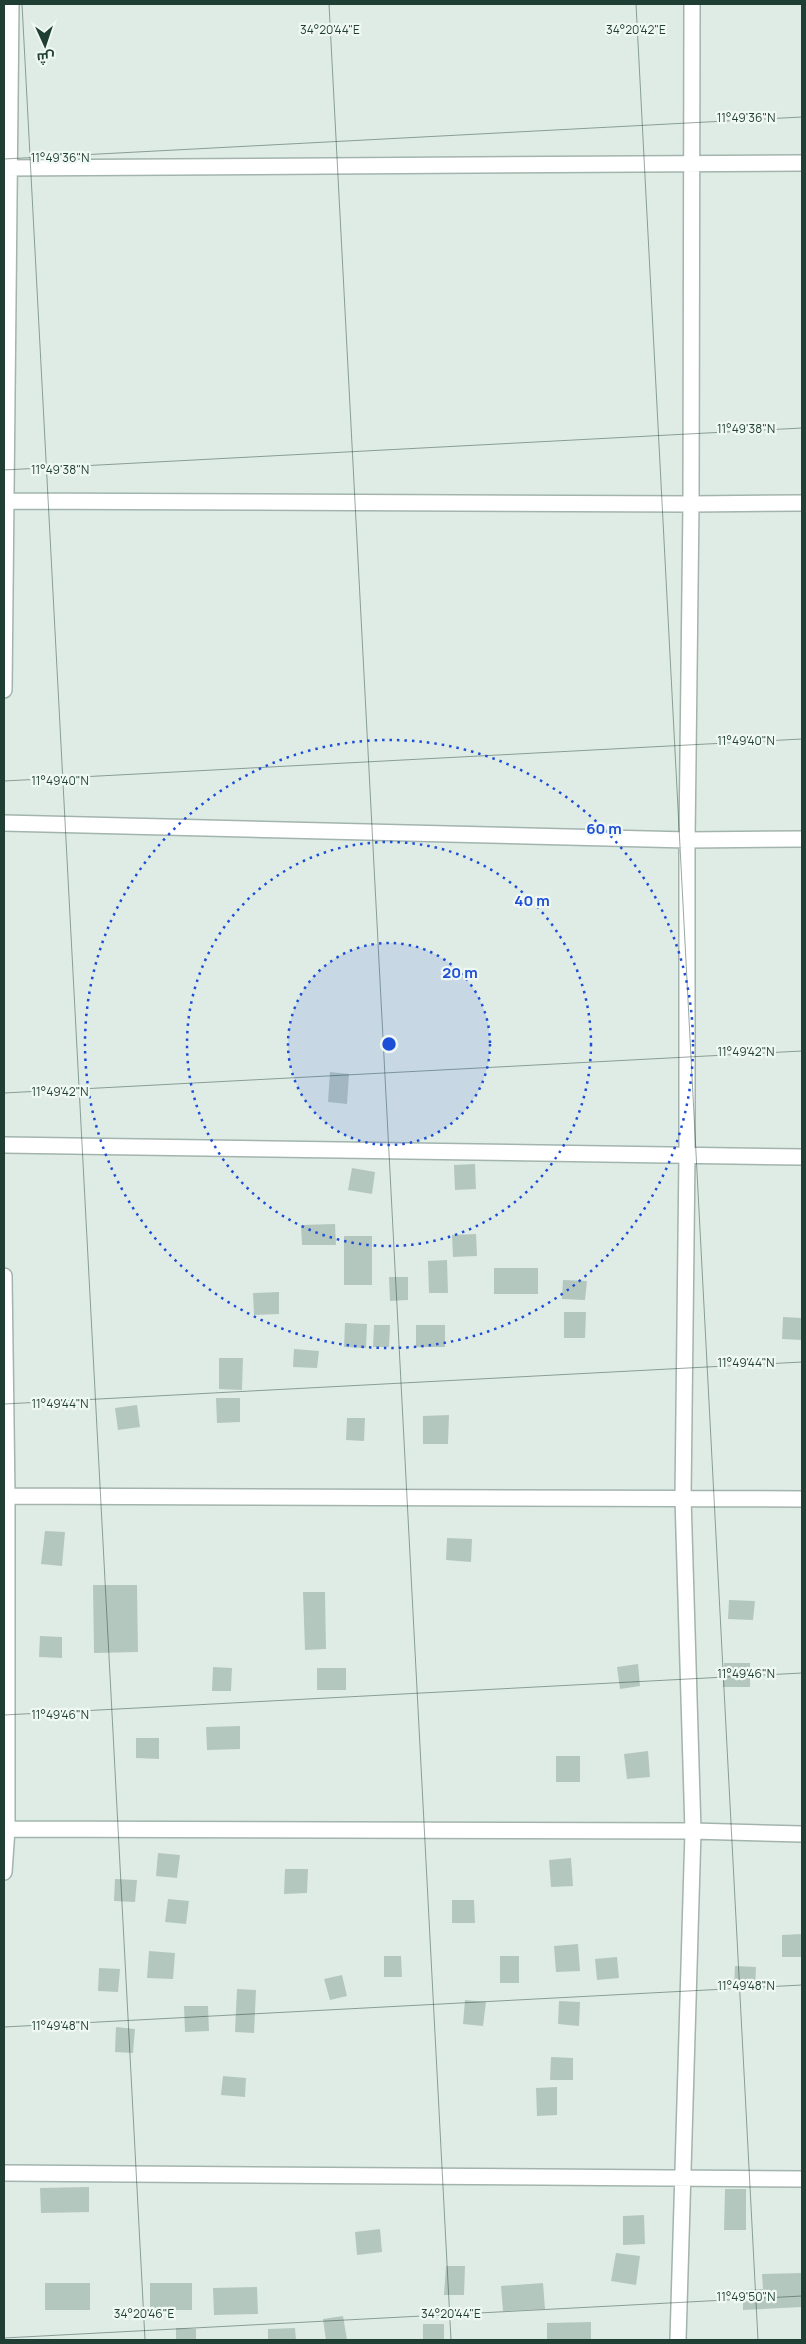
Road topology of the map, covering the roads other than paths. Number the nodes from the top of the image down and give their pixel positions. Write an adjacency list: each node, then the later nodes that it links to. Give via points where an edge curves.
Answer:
1 (11, 4): 5 (street)
2 (692, 4): 3 (street)
3 (692, 162): 4 (street); 5 (street); 8 (street)
4 (802, 163)
5 (7, 168): 6 (street)
6 (4, 501): 8 (street); 9 (street)
7 (802, 503): 8 (street)
8 (691, 504): 12 (street)
9 (4, 690)
10 (4, 824): 12 (street)
11 (802, 839): 12 (street)
12 (687, 840): 14 (street)
13 (4, 1145): 14 (street)
14 (687, 1154): 15 (street); 18 (street)
15 (802, 1157)
16 (4, 1276): 17 (street)
17 (6, 1496): 18 (street); 20 (street)
18 (682, 1498): 19 (street); 21 (street)
19 (802, 1499)
20 (5, 1829): 21 (street); 23 (street)
21 (693, 1831): 22 (street); 25 (street)
22 (802, 1834)
23 (4, 1872)
24 (4, 2173): 25 (street)
25 (682, 2179): 26 (street); 27 (street)
26 (802, 2179)
27 (678, 2340)

